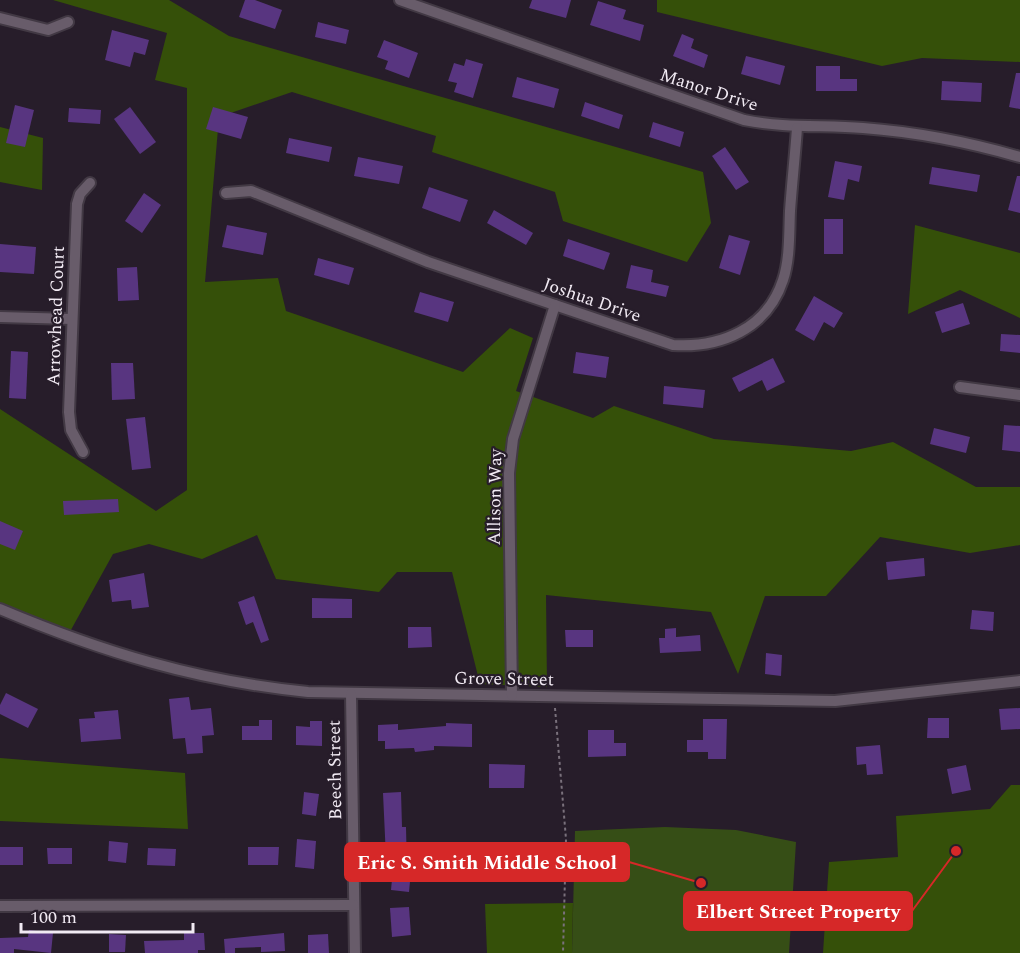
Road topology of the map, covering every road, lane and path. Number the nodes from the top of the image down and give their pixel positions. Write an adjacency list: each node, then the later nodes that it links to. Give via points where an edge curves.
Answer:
1 (400, 0): 4 (street, Manor Drive, via 729,116)
2 (0, 18): 3 (street, via 48,30)
3 (68, 21)
4 (797, 128): 5 (street, Manor Drive, via 903,132); 8 (street, Joshua Drive, via 783,280 767,310 743,331 712,344 673,345)
5 (1020, 157)
6 (90, 183): 10 (street, Arrowhead Court, via 77,204)
7 (226, 192): 8 (street, Joshua Drive, via 251,191 428,262)
8 (555, 305): 17 (street, Allison Way, via 513,439 509,473)
9 (0, 317): 10 (street)
10 (72, 319): 13 (street, Arrowhead Court, via 69,417)
11 (960, 387): 12 (street)
12 (1020, 395)
13 (83, 452)
14 (0, 609): 16 (street, Grove Street, via 106,650 185,674 267,688)
15 (1020, 681): 18 (street, Grove Street, via 835,701)
16 (351, 694): 17 (street, Grove Street); 19 (street, Beech Street)
17 (512, 695): 18 (street, Grove Street)
18 (554, 696): 22 (path, via 566,839)
19 (354, 905): 20 (street); 21 (street, Beech Street)
20 (0, 906)
21 (355, 953)
22 (563, 953)

